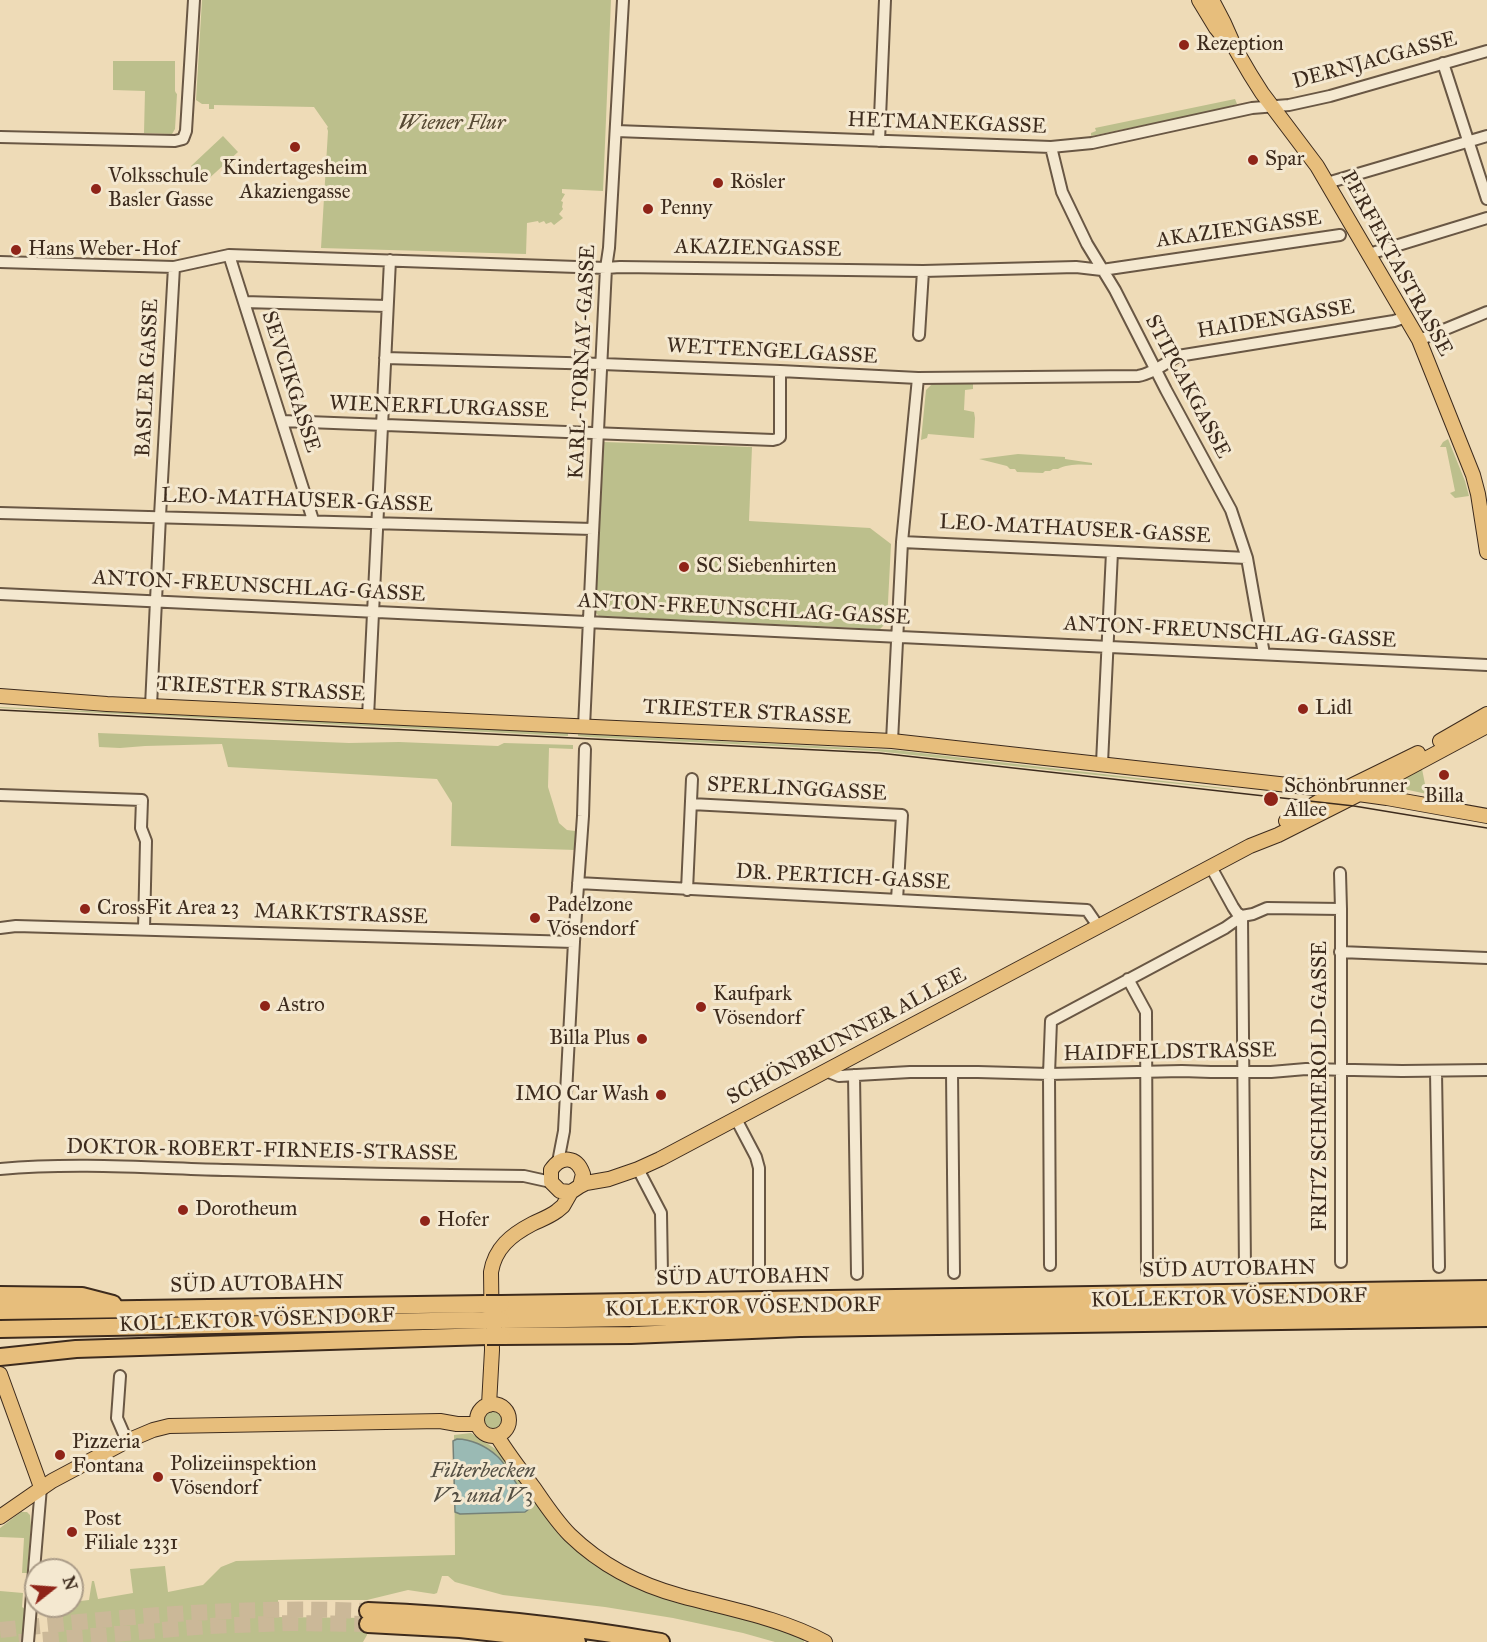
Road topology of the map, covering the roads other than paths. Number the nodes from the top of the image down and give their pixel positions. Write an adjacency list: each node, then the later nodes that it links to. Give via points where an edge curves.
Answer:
1 (194, 0): 12 (street, via 186,130 181,140)
2 (623, 0): 10 (street, KARL-TORNAY-GASSE)
3 (885, 0): 13 (street)
4 (1199, 0): 6 (main road, PERFEKTASTRASSE, via 1218,32)
5 (1212, 0): 6 (main road, PERFEKTASTRASSE)
6 (1236, 50): 9 (main road, PERFEKTASTRASSE)
7 (1487, 51): 8 (street, DERNJACGASSE)
8 (1443, 63): 9 (street, DERNJACGASSE, via 1330,96); 14 (street)
9 (1272, 107): 15 (street, HETMANEKGASSE, via 1092,143); 16 (main road, PERFEKTASTRASSE)
10 (616, 131): 13 (street, HETMANEKGASSE); 25 (street, KARL-TORNAY-GASSE)
11 (1487, 136): 14 (street)
12 (0, 137)
13 (879, 141): 15 (street, HETMANEKGASSE)
14 (1468, 141): 16 (street); 17 (street)
15 (1051, 147): 26 (street, STIPCAKGASSE, via 1062,192)
16 (1327, 183): 20 (main road, PERFEKTASTRASSE)
17 (1487, 199)
18 (1487, 218): 20 (street)
19 (1340, 235): 26 (street, AKAZIENGASSE)
20 (1369, 254): 31 (main road, PERFEKTASTRASSE)
21 (229, 255): 22 (street, AKAZIENGASSE); 24 (street, AKAZIENGASSE); 28 (street, SEVCIKGASSE)
22 (390, 260): 25 (street, AKAZIENGASSE); 29 (street)
23 (0, 262): 24 (street, AKAZIENGASSE)
24 (174, 267): 43 (street, BASLER GASSE)
25 (606, 268): 27 (street, AKAZIENGASSE); 35 (street, KARL-TORNAY-GASSE)
26 (1102, 270): 27 (street, AKAZIENGASSE, via 1076,267); 36 (street, STIPCAKGASSE)
27 (922, 271): 32 (street)
28 (244, 302): 29 (street); 39 (street, SEVCIKGASSE)
29 (387, 306): 34 (street)
30 (1487, 312): 33 (street)
31 (1406, 317): 33 (main road, PERFEKTASTRASSE); 36 (street, HAIDENGASSE, via 1178,356)
32 (919, 335)
33 (1419, 340): 48 (main road, PERFEKTASTRASSE, via 1473,475)
34 (386, 358): 35 (street, WETTENGELGASSE); 40 (street)
35 (602, 364): 37 (street, WETTENGELGASSE); 41 (street, KARL-TORNAY-GASSE)
36 (1155, 368): 38 (street, WETTENGELGASSE, via 1138,376); 50 (street, STIPCAKGASSE, via 1231,510)
37 (780, 371): 38 (street, WETTENGELGASSE); 41 (street, WIENERFLURGASSE, via 777,439)
38 (918, 378): 47 (street)
39 (282, 421): 40 (street, WIENERFLURGASSE); 44 (street, SEVCIKGASSE)
40 (381, 426): 41 (street, WIENERFLURGASSE); 45 (street)
41 (599, 434): 46 (street, KARL-TORNAY-GASSE)
42 (0, 513): 43 (street, LEO-MATHAUSER-GASSE)
43 (160, 516): 44 (street, LEO-MATHAUSER-GASSE); 52 (street, BASLER GASSE)
44 (313, 520): 45 (street, LEO-MATHAUSER-GASSE)
45 (376, 522): 46 (street, LEO-MATHAUSER-GASSE); 53 (street)
46 (593, 529): 54 (street, KARL-TORNAY-GASSE)
47 (902, 542): 49 (street, LEO-MATHAUSER-GASSE); 55 (street)
48 (1486, 544)
49 (1112, 552): 50 (street, LEO-MATHAUSER-GASSE); 56 (street)
50 (1247, 558): 57 (street, STIPCAKGASSE)
51 (0, 594): 52 (street, ANTON-FREUNSCHLAG-GASSE)
52 (157, 603): 53 (street, ANTON-FREUNSCHLAG-GASSE); 60 (street, BASLER GASSE)
53 (372, 613): 54 (street, ANTON-FREUNSCHLAG-GASSE); 62 (street)
54 (589, 621): 55 (street, ANTON-FREUNSCHLAG-GASSE); 63 (street, KARL-TORNAY-GASSE)
55 (898, 637): 56 (street, ANTON-FREUNSCHLAG-GASSE); 65 (street)
56 (1108, 647): 57 (street, ANTON-FREUNSCHLAG-GASSE); 67 (street)
57 (1264, 654): 58 (street, ANTON-FREUNSCHLAG-GASSE)
58 (1487, 665)
59 (0, 696): 60 (main road, TRIESTER STRASSE)
60 (151, 706): 62 (main road, TRIESTER STRASSE)
61 (1487, 714): 70 (main road, via 1421,752)
62 (368, 717): 63 (main road, TRIESTER STRASSE)
63 (585, 726): 65 (main road, TRIESTER STRASSE)
64 (1487, 726): 68 (main road)
65 (892, 741): 67 (main road, TRIESTER STRASSE)
66 (585, 749): 79 (street)
67 (1102, 764): 70 (main road, TRIESTER STRASSE)
68 (1395, 775): 71 (main road); 73 (main road, via 1393,784)
69 (692, 779): 74 (street)
70 (1340, 791): 71 (main road, TRIESTER STRASSE); 76 (main road)
71 (1358, 794): 73 (main road, TRIESTER STRASSE); 76 (main road)
72 (0, 795): 86 (street, via 142,800 141,828 146,840)
73 (1400, 801): 75 (main road, TRIESTER STRASSE)
74 (691, 804): 80 (street); 81 (street, SPERLINGGASSE, via 902,815)
75 (1487, 816)
76 (1250, 846): 77 (main road, SCHÖNBRUNNER ALLEE)
77 (1211, 867): 83 (street, via 1233,908); 84 (main road, SCHÖNBRUNNER ALLEE)
78 (1340, 873): 82 (street, FRITZ SCHMEROLD-GASSE)
79 (578, 884): 80 (street, DR. PERTICH-GASSE); 87 (street)
80 (687, 890): 81 (street, DR. PERTICH-GASSE)
81 (897, 900): 84 (street, DR. PERTICH-GASSE, via 1087,910)
82 (1341, 909): 83 (street, via 1271,908); 88 (street, FRITZ SCHMEROLD-GASSE)
83 (1242, 916): 90 (street); 98 (street)
84 (1098, 926): 91 (main road, SCHÖNBRUNNER ALLEE)
85 (0, 928): 86 (street, MARKTSTRASSE)
86 (144, 929): 87 (street, MARKTSTRASSE)
87 (574, 942): 104 (street)
88 (1340, 952): 89 (street); 92 (street, FRITZ SCHMEROLD-GASSE)
89 (1487, 958)
90 (1128, 979): 95 (street, via 1146,1011); 99 (street, via 1051,1021)
91 (851, 1058): 94 (main road, SCHÖNBRUNNER ALLEE); 100 (street)
92 (1340, 1070): 96 (street, HAIDFELDSTRASSE); 98 (street, HAIDFELDSTRASSE); 105 (street, FRITZ SCHMEROLD-GASSE)
93 (1487, 1070): 96 (street, HAIDFELDSTRASSE)
94 (826, 1071): 100 (street, HAIDFELDSTRASSE, via 839,1076); 101 (main road, SCHÖNBRUNNER ALLEE)
95 (1146, 1071): 98 (street, HAIDFELDSTRASSE); 99 (street, HAIDFELDSTRASSE); 109 (street)
96 (1436, 1071): 107 (street)
97 (952, 1072): 99 (street, HAIDFELDSTRASSE); 100 (street, HAIDFELDSTRASSE); 110 (street)
98 (1243, 1072): 108 (street)
99 (1049, 1074): 106 (street)
100 (856, 1075): 111 (street)
101 (736, 1119): 103 (main road, SCHÖNBRUNNER ALLEE); 113 (street, via 759,1168)
102 (0, 1169): 104 (street, DOKTOR-ROBERT-FIRNEIS-STRASSE, via 83,1166)
103 (638, 1169): 104 (main road, SCHÖNBRUNNER ALLEE, via 586,1183); 112 (street, via 661,1213)
104 (565, 1176): 125 (main road, via 552,1205 534,1223 506,1241 493,1262)
105 (1341, 1262)
106 (1050, 1265)
107 (1439, 1267)
108 (1245, 1271)
109 (1147, 1272)
110 (954, 1273)
111 (856, 1274)
112 (662, 1275)
113 (759, 1275)
114 (1487, 1289): 120 (highway, SÜD AUTOBAHN)
115 (0, 1295): 117 (highway, via 82,1296)
116 (1487, 1305): 120 (highway, SÜD AUTOBAHN)
117 (134, 1309): 118 (highway, SÜD AUTOBAHN); 120 (highway, SÜD AUTOBAHN)
118 (0, 1311)
119 (1487, 1318): 120 (highway, KOLLEKTOR VÖSENDORF, via 800,1328 631,1335)
120 (494, 1320): 121 (highway, SÜD AUTOBAHN); 122 (highway, KOLLEKTOR VÖSENDORF, via 76,1349)
121 (0, 1329)
122 (2, 1358)
123 (0, 1374): 129 (main road)
124 (120, 1376): 128 (street, via 117,1418)
125 (493, 1405): 126 (main road, via 482,1408); 127 (main road, via 504,1409 508,1417 508,1427)
126 (477, 1420): 127 (main road, via 486,1435); 128 (main road, via 457,1424 440,1421 169,1426)
127 (501, 1434): 134 (main road, via 532,1486 570,1535 615,1569 644,1584 748,1613)
128 (127, 1441): 129 (main road)
129 (41, 1487): 130 (main road); 131 (street)
130 (0, 1517)
131 (28, 1642)
132 (577, 1642): 133 (highway, via 368,1617 458,1616)
133 (661, 1642)
134 (825, 1642)

